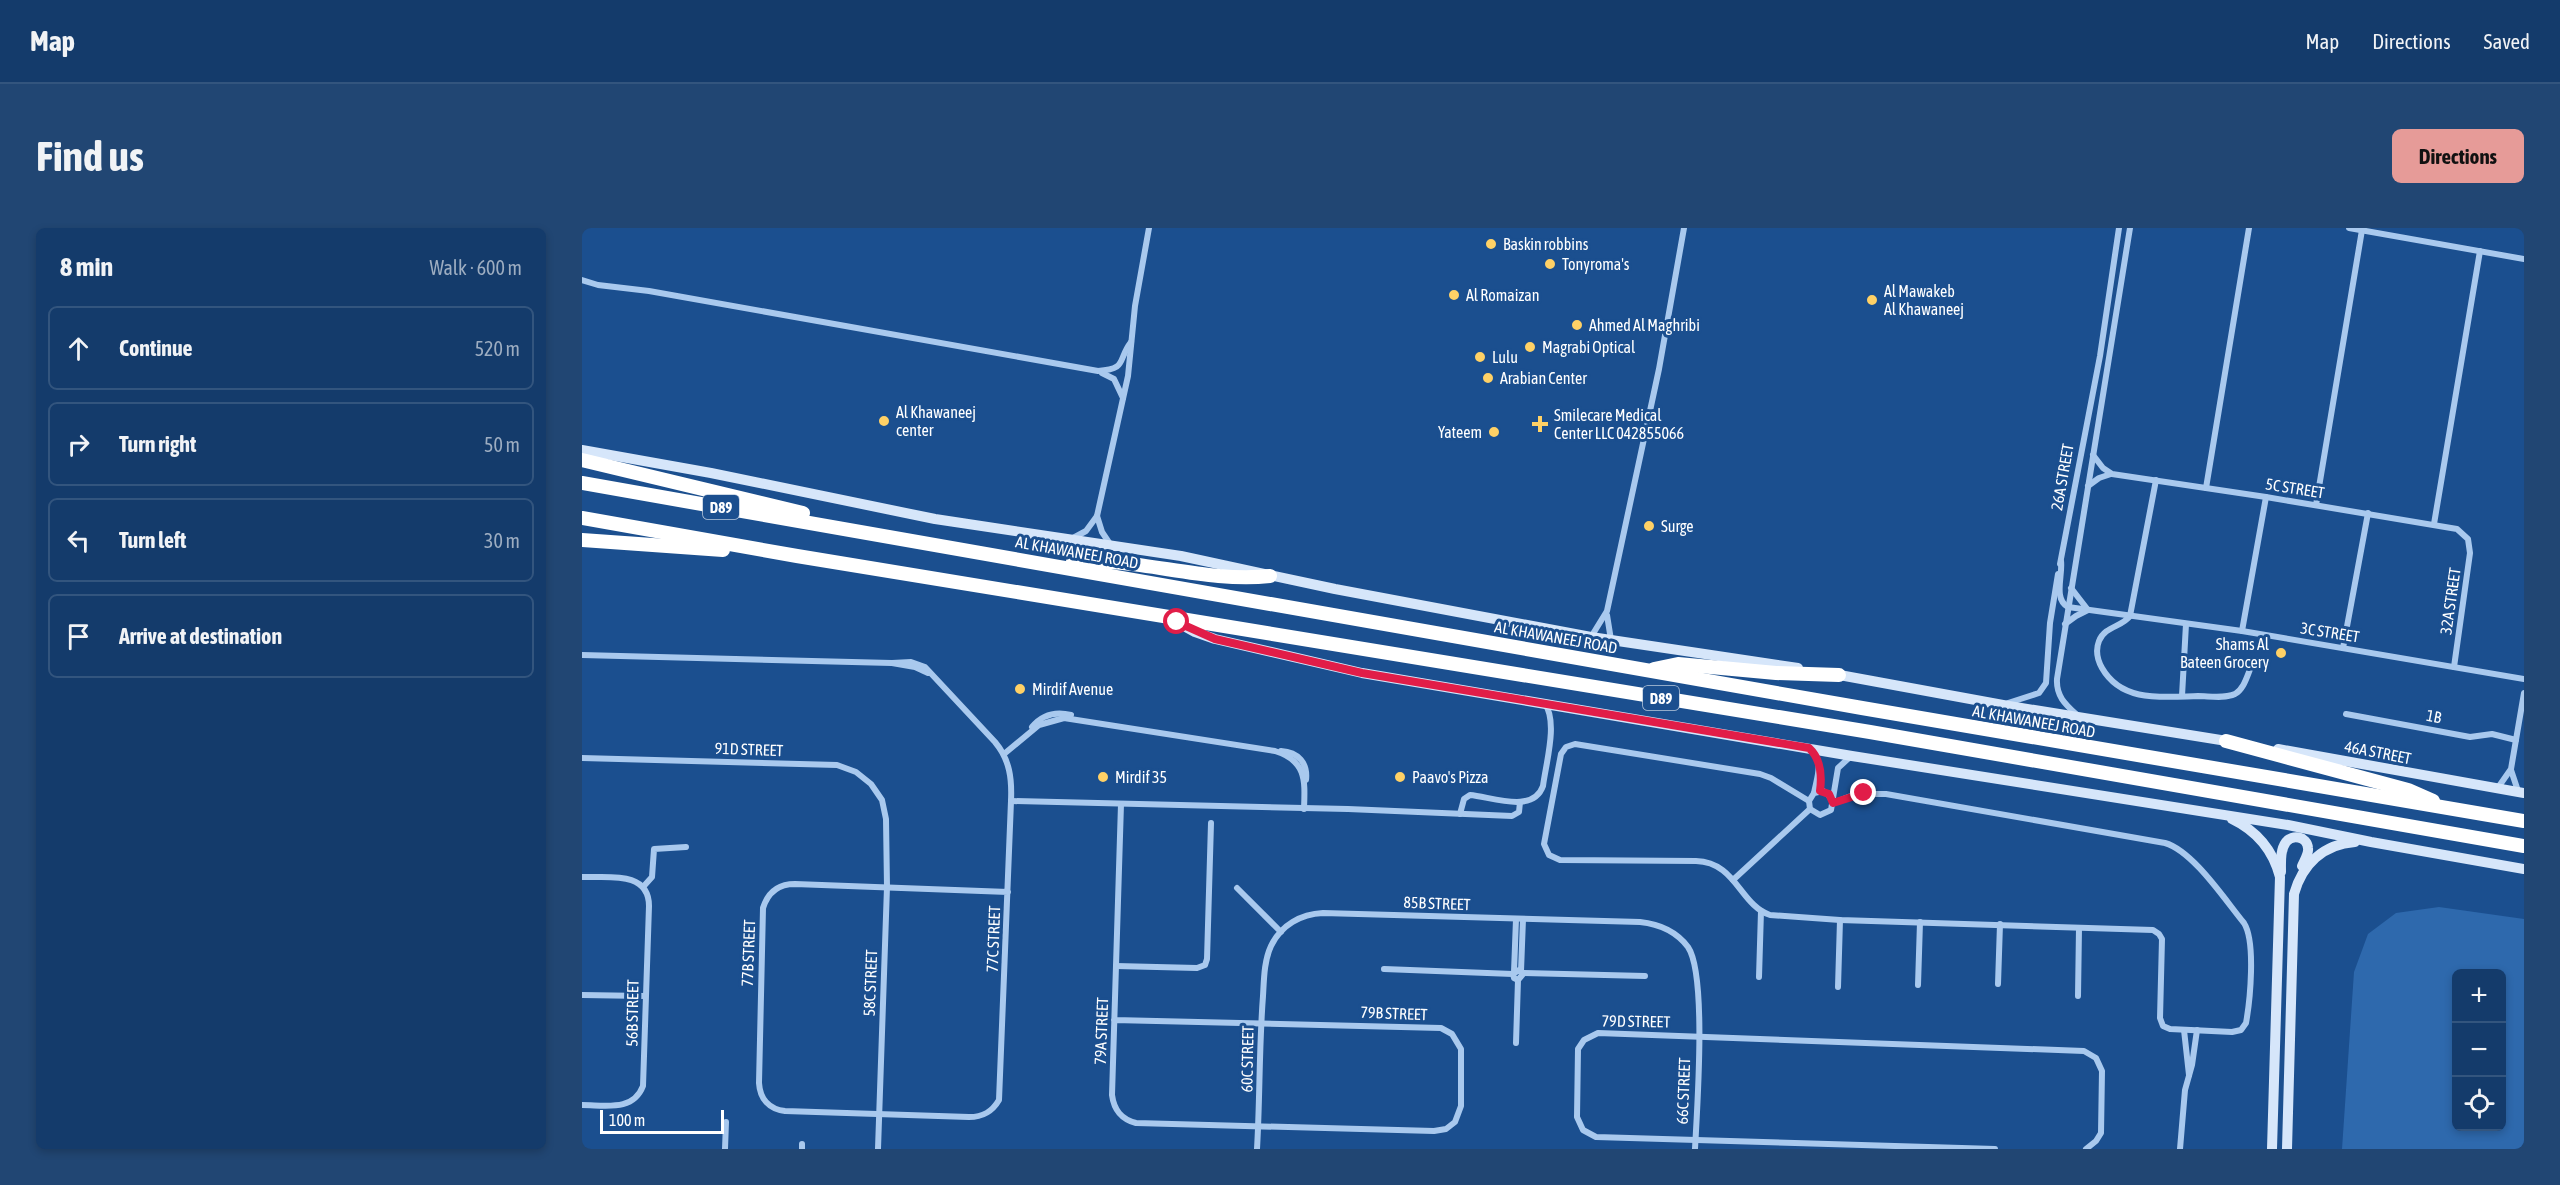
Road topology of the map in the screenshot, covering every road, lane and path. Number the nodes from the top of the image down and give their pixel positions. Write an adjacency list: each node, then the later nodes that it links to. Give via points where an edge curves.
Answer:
1 (1149, 228): 11 (street)
2 (1684, 228): 40 (street, via 1659,369)
3 (2119, 228): 34 (street, 26A STREET, via 2100,356)
4 (2130, 228): 15 (street, 26A STREET)
5 (2249, 228): 21 (street)
6 (2349, 228): 7 (street)
7 (2362, 230): 8 (street); 23 (street)
8 (2480, 251): 9 (street); 27 (street)
9 (2524, 259)
10 (582, 280): 12 (street)
11 (1131, 342): 12 (street, via 1120,366); 13 (street)
12 (1098, 371): 13 (street, via 1114,379)
13 (1123, 399): 25 (street)
14 (582, 450): 31 (street, 46A STREET, via 899,512)
15 (2093, 455): 17 (street); 20 (street, 26A STREET)
16 (582, 460): 28 (highway, via 778,506)
17 (2112, 474): 18 (street, 5C STREET); 20 (street)
18 (2156, 480): 21 (street, 5C STREET); 42 (street)
19 (582, 483): 28 (highway, AL KHAWANEEJ ROAD / D89)
20 (2088, 486): 37 (street, 26A STREET)
21 (2206, 488): 22 (street, 5C STREET)
22 (2266, 497): 23 (street, 5C STREET); 45 (street)
23 (2316, 505): 24 (street, 5C STREET)
24 (2368, 513): 27 (street, 5C STREET); 48 (street)
25 (1097, 516): 31 (street, via 1086,531); 32 (street, via 1101,531)
26 (582, 518): 33 (highway, D89)
27 (2434, 524): 29 (street, 5C STREET, via 2457,529)
28 (860, 531): 35 (highway, AL KHAWANEEJ ROAD / D89)
29 (2468, 539): 51 (street, 32A STREET, via 2470,553)
30 (582, 540): 33 (highway)
31 (1070, 540): 32 (street, 46A STREET)
32 (1111, 544): 36 (street, 46A STREET)
33 (797, 556): 41 (highway, D89)
34 (2061, 561): 38 (street, via 2060,597); 58 (street, 26A STREET, via 2051,616 2046,683 2039,693)
35 (1057, 565): 36 (highway, via 1103,561 1220,578); 52 (highway, AL KHAWANEEJ ROAD / D89)
36 (1270, 576): 46 (street, 46A STREET)
37 (2071, 588): 38 (street, 26A STREET); 39 (street)
38 (2068, 607): 39 (street, 3C STREET); 43 (street, 26A STREET)
39 (2088, 610): 42 (street, 3C STREET); 43 (street)
40 (1607, 611): 46 (street); 47 (street)
41 (1168, 616): 57 (street, via 1195,632 1237,644 1362,673); 86 (highway, D89, via 1870,732)
42 (2130, 616): 44 (street, 3C STREET); 56 (street, via 2100,639 2097,657 2105,673 2136,694)
43 (2065, 624): 60 (street, 26A STREET, via 2057,690)
44 (2186, 624): 45 (street, 3C STREET); 56 (street)
45 (2242, 631): 48 (street, 3C STREET)
46 (1591, 637): 47 (street, 46A STREET)
47 (1611, 640): 53 (street, 46A STREET)
48 (2343, 648): 51 (street, 3C STREET)
49 (582, 655): 65 (street, 77C STREET, via 892,663 921,669 936,678)
50 (2251, 667): 56 (street, via 2243,686 2235,693)
51 (2454, 667): 54 (street, 3C STREET)
52 (1652, 670): 53 (highway, via 1678,664); 77 (highway, AL KHAWANEEJ ROAD / D89)
53 (1839, 675): 58 (street, 46A STREET)
54 (2524, 679)
55 (2524, 693): 61 (street)
56 (2182, 696)
57 (1545, 704): 64 (street); 75 (street, via 1552,720 1543,786 1535,798)
58 (2003, 705): 60 (street, 46A STREET)
59 (2346, 714): 62 (street, 1B, via 2465,736 2492,734)
60 (2081, 718): 63 (street, 46A STREET)
61 (2521, 733): 62 (street)
62 (2516, 740): 68 (street)
63 (2226, 741): 69 (street, 46A STREET); 77 (highway, via 2408,790)
64 (1809, 748): 66 (street); 70 (street, via 1818,759)
65 (1004, 754): 73 (street, 77C STREET, via 1010,771); 78 (street, via 1051,720 1081,719 1289,752 1301,759 1306,772)
66 (1852, 756): 72 (street, via 1839,766); 81 (street)
67 (582, 758): 82 (street, 91D STREET, via 837,765 871,784 882,800)
68 (2511, 769): 69 (street); 71 (street)
69 (2497, 789): 71 (street, 46A STREET)
70 (1817, 792): 72 (street); 74 (street)
71 (2521, 793)
72 (1832, 800): 79 (street, via 1831,810 1824,815); 119 (street, via 1856,794 1886,794 2158,842 2179,849 2244,923 2252,944 2244,1027 2236,1031)
73 (1011, 801): 76 (street); 96 (street, 77C STREET)
74 (1809, 801): 79 (street); 90 (street, via 1760,774 1579,744 1563,750 1544,840 1546,852 1552,857 1701,861 1717,866)
75 (1520, 802): 80 (street, via 1515,816); 80 (street, via 1470,795 1464,799)
76 (1121, 804): 78 (street); 105 (street, 79A STREET)
77 (2442, 807): 83 (highway, AL KHAWANEEJ ROAD / D89)
78 (1304, 809): 80 (street)
79 (1810, 809): 90 (street)
80 (1460, 814)
81 (2224, 815): 85 (street); 92 (street, via 2248,828 2269,849)
82 (886, 819): 94 (street, 58C STREET)
83 (2524, 821)
84 (1211, 823): 105 (street, via 1205,965)
85 (2371, 842): 88 (street); 91 (street, via 2345,843 2328,849 2306,866)
86 (2524, 846)
87 (686, 847): 93 (street, via 654,849 652,877)
88 (2524, 869)
89 (582, 877): 93 (street, via 632,879)
90 (1734, 880): 97 (street)
91 (2297, 884): 92 (street, via 2308,847 2296,837 2287,840 2283,848); 136 (street, via 2293,905)
92 (2281, 886): 135 (street)
93 (643, 887): 114 (street, 56B STREET, via 649,906)
94 (887, 887): 96 (street, 77B STREET); 124 (street, 58C STREET); 124 (street, 77B STREET, via 788,884 769,895 763,908 759,1045 762,1097 778,1110)
95 (1237, 888): 104 (street)
96 (1008, 892): 124 (street, 77C STREET, via 999,1100 990,1112 976,1117)
97 (1761, 911): 99 (street); 109 (street)
98 (1520, 919): 100 (street, 85B STREET); 104 (street, 85B STREET, via 1323,912 1296,920); 107 (street)
99 (1840, 920): 101 (street); 112 (street)
100 (1640, 922): 120 (street, 66C STREET, via 1667,929 1688,947 1697,974)
101 (1920, 922): 102 (street); 111 (street)
102 (2000, 924): 103 (street); 110 (street)
103 (2079, 928): 115 (street); 118 (street, via 2158,932 2162,939 2161,1022 2166,1028)
104 (1281, 932): 117 (street, 60C STREET, via 1271,946 1265,970)
105 (1116, 966): 116 (street, 79A STREET)
106 (1384, 969): 107 (street)
107 (1518, 972): 108 (street); 121 (street, via 1514,978 1518,980)
108 (1645, 976)
109 (1759, 976)
110 (1998, 984)
111 (1918, 985)
112 (1838, 987)
113 (582, 995): 114 (street)
114 (645, 996): 123 (street, 56B STREET, via 643,1086 636,1098 624,1105)
115 (2078, 996)
116 (1114, 1020): 117 (street, 79B STREET); 126 (street, 79A STREET, via 1112,1095 1121,1116 1136,1123)
117 (1261, 1023): 126 (street, 60C STREET); 126 (street, 79B STREET, via 1441,1028 1459,1043 1462,1064 1460,1112 1455,1122 1440,1131)
118 (2184, 1030): 119 (street); 122 (street)
119 (2197, 1030): 122 (street)
120 (1698, 1036): 127 (street, 66C STREET); 127 (street, 79D STREET, via 1588,1036 1578,1049 1576,1109 1583,1130 1596,1137); 133 (street, 79D STREET, via 2084,1051 2099,1062 2103,1075 2101,1133)
121 (1516, 1043)
122 (2189, 1075): 134 (street)
123 (582, 1105)
124 (879, 1114): 129 (street, 58C STREET)
125 (726, 1122): 128 (street)
126 (1258, 1127): 130 (street, 60C STREET)
127 (1695, 1140): 131 (street, 66C STREET); 132 (street, 79D STREET)
128 (725, 1149)
129 (878, 1149)
130 (1257, 1149)
131 (1695, 1149)
132 (1995, 1149)
133 (2086, 1149)
134 (2180, 1149)
135 (2272, 1149)
136 (2288, 1149)

